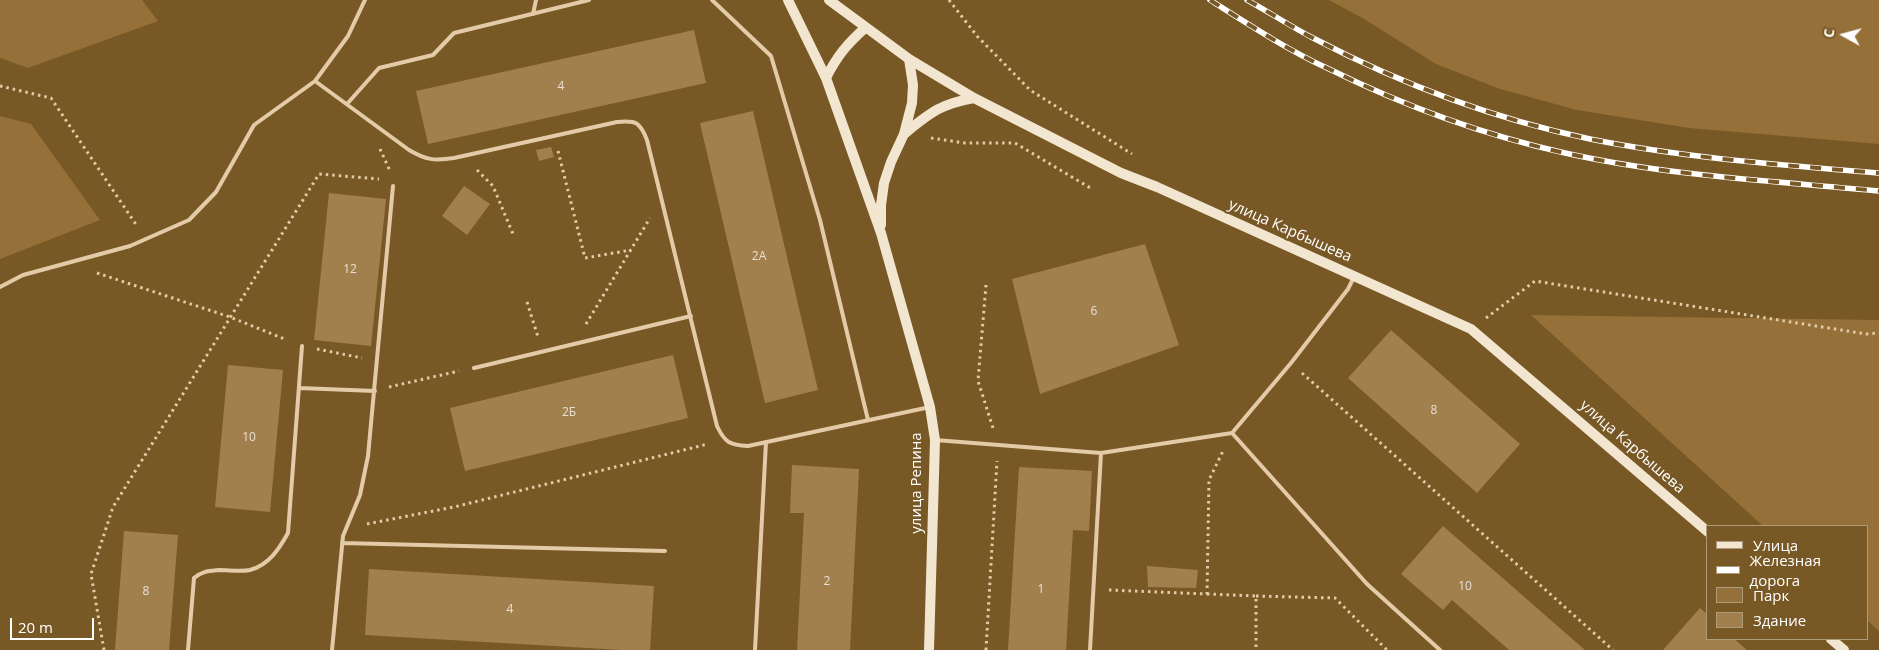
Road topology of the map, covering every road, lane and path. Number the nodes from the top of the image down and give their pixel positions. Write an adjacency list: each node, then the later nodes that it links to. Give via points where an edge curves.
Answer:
1 (365, 0): 12 (lane, via 348,36)
2 (536, 0): 8 (lane)
3 (589, 0): 8 (lane)
4 (712, 0): 46 (lane, via 771,56 820,220)
5 (788, 0): 11 (main road)
6 (829, 0): 9 (main road, улица Карбышева)
7 (949, 0): 19 (path, via 977,36 1030,90)
8 (533, 14): 15 (lane, via 454,33 433,55 379,68)
9 (866, 28): 10 (main road, улица Карбышева); 11 (main road, via 846,45)
10 (910, 59): 14 (main road, улица Карбышева); 17 (main road, via 912,103)
11 (826, 78): 24 (main road)
12 (315, 81): 15 (lane); 26 (lane, via 254,125 216,192 189,220)
13 (0, 86): 26 (path, via 51,98)
14 (974, 98): 17 (main road, via 951,102); 29 (main road, улица Карбышева, via 1121,173)
15 (347, 104): 16 (lane)
16 (381, 129): 20 (lane, via 423,158 437,160); 21 (path, via 379,147)
17 (904, 134): 22 (path, via 965,143 1015,143); 24 (main road, via 884,183)
18 (555, 136): 20 (lane); 23 (lane, via 617,122 631,121 642,127); 27 (path, via 585,258)
19 (1132, 154)
20 (463, 156): 25 (path, via 493,186)
21 (393, 183): 34 (path, via 319,174); 40 (lane)
22 (1092, 189)
23 (662, 198): 27 (path); 33 (lane)
24 (882, 233): 45 (main road, улица Репина)
25 (513, 234)
26 (145, 238): 28 (lane, via 130,246)
27 (631, 250): 37 (path)
28 (67, 263): 31 (lane, via 23,275); 34 (path)
29 (1354, 276): 35 (main road, улица Карбышева); 41 (lane, via 1348,289)
30 (986, 285): 51 (path, via 978,381)
31 (0, 286)
32 (527, 302): 39 (path)
33 (691, 316): 37 (lane); 48 (lane, via 717,426)
34 (230, 317): 38 (path); 61 (path, via 113,507 91,574)
35 (1471, 329): 36 (path, via 1535,281 1866,334); 54 (main road, улица Карбышева)
36 (1879, 333)
37 (575, 344): 39 (lane)
38 (302, 346): 40 (path); 43 (lane)
39 (542, 351): 42 (lane)
40 (377, 361): 44 (lane)
41 (1291, 363): 47 (lane); 71 (path)
42 (474, 368): 44 (path)
43 (299, 388): 44 (lane); 62 (lane, via 288,533 277,553 264,564 250,570 200,572 194,578)
44 (374, 390): 53 (lane, via 368,456 360,495)
45 (930, 407): 46 (lane); 49 (main road, улица Репина)
46 (868, 420): 50 (lane)
47 (1232, 432): 52 (lane); 58 (path, via 1209,480); 70 (lane, via 1367,584)
48 (724, 440): 50 (lane, via 736,446); 53 (path, via 454,508)
49 (935, 440): 51 (lane); 65 (main road, улица Репина)
50 (766, 442): 64 (lane)
51 (998, 445): 52 (lane); 66 (path)
52 (1101, 453): 57 (lane)
53 (346, 528): 55 (lane)
54 (1706, 530)
55 (342, 543): 56 (lane); 63 (lane)
56 (665, 551)
57 (1093, 590): 58 (path); 67 (lane)
58 (1206, 594): 59 (path)
59 (1256, 596): 68 (path); 69 (path, via 1335,598)
60 (1832, 640): 72 (main road)
61 (104, 650)
62 (188, 650)
63 (332, 650)
64 (755, 650)
65 (929, 650)
66 (986, 650)
67 (1090, 650)
68 (1256, 650)
69 (1387, 650)
70 (1440, 650)
71 (1613, 650)
72 (1844, 650)

